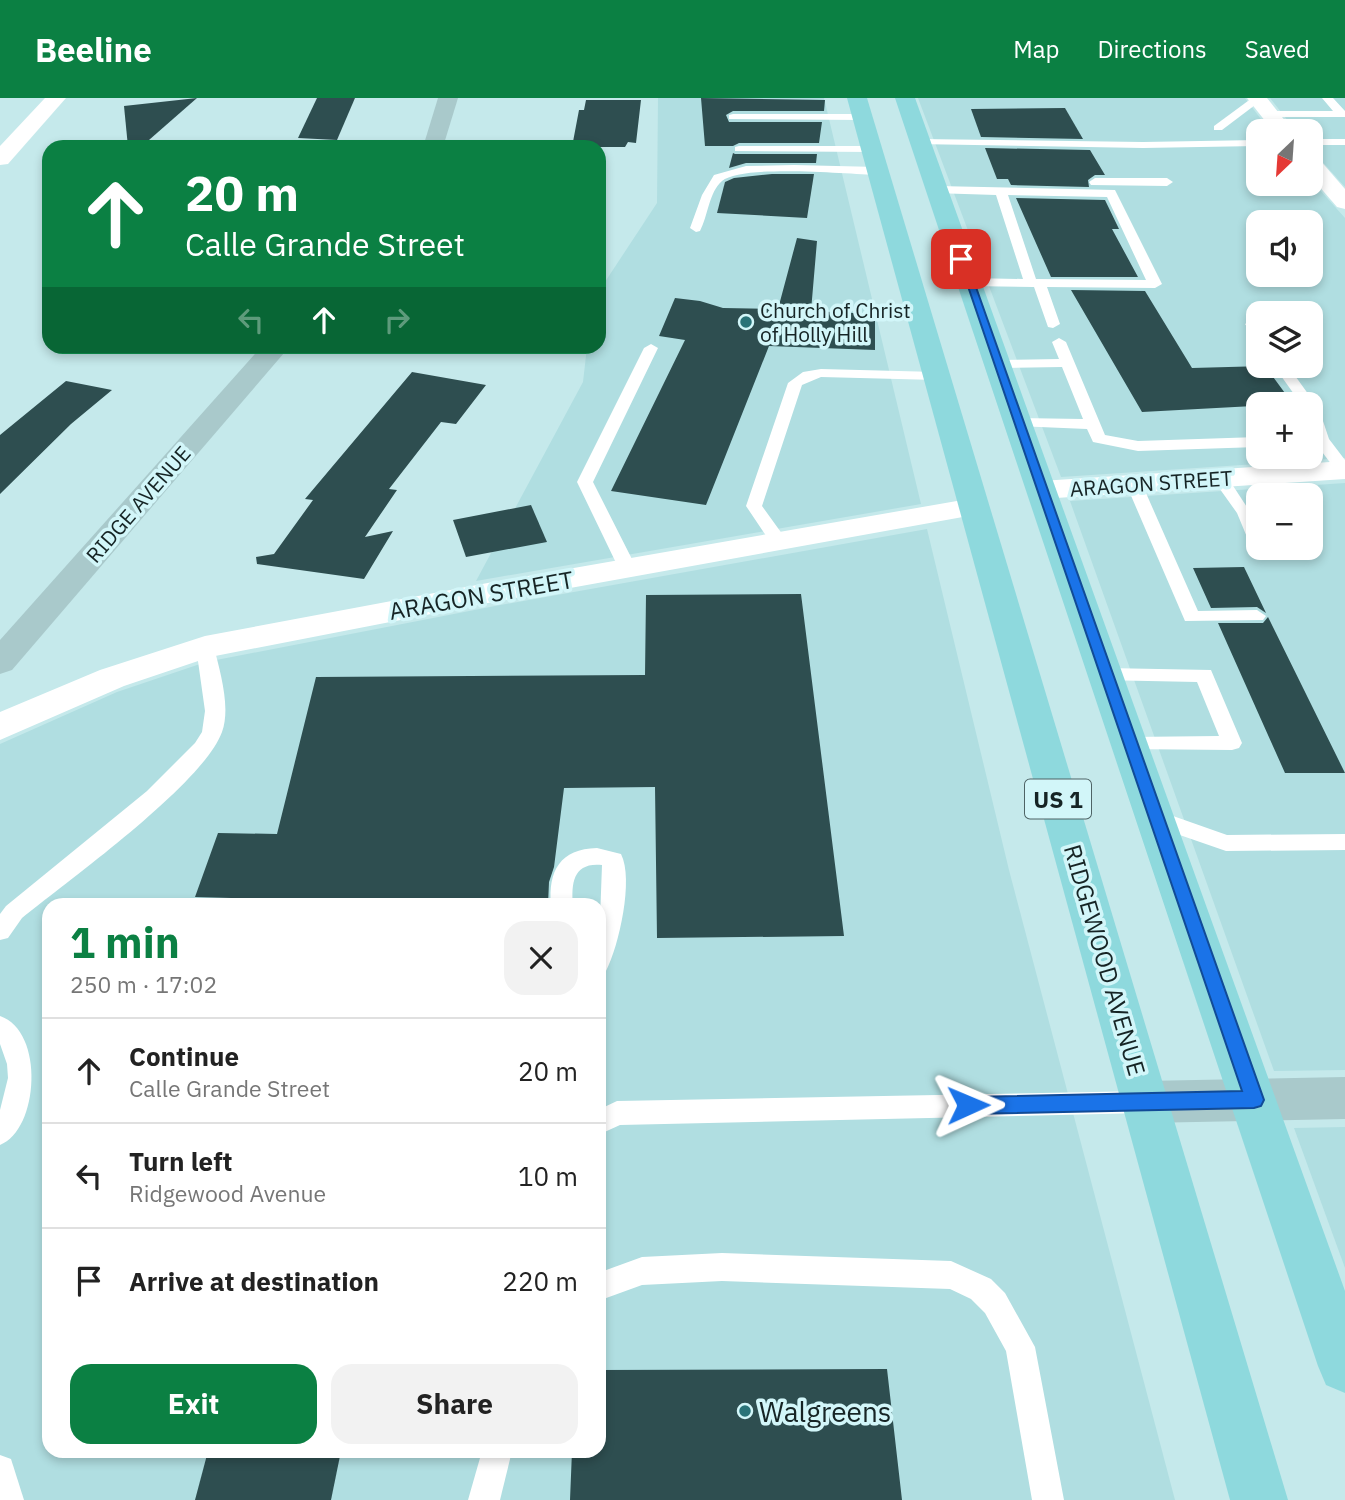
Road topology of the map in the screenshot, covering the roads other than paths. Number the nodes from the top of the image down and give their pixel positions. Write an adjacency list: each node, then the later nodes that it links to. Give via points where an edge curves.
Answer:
1 (57, 98): 16 (street)
2 (448, 98): 10 (street)
3 (905, 98): 11 (main road)
4 (1327, 98): 5 (lane, via 1342,114)
5 (1262, 104): 7 (street); 8 (lane)
6 (733, 117): 9 (lane)
7 (1274, 119)
8 (1218, 128)
9 (868, 134): 15 (lane); 23 (lane, via 757,168 724,173 716,180); 32 (main road, RIDGEWOOD AVENUE / US 1)
10 (435, 140)
11 (920, 142): 14 (lane); 20 (main road)
12 (1323, 142): 13 (lane)
13 (1345, 142)
14 (1246, 144)
15 (739, 149)
16 (0, 159)
17 (1323, 177): 22 (street)
18 (1058, 182): 19 (lane)
19 (1167, 182)
20 (937, 190): 21 (lane); 24 (main road)
21 (1001, 191): 25 (lane); 25 (lane, via 1111,192 1155,284)
22 (1345, 202)
23 (696, 228)
24 (969, 282): 25 (lane); 31 (main road)
25 (1035, 283): 26 (lane)
26 (1053, 324)
27 (1059, 342): 30 (lane)
28 (651, 348): 44 (lane, via 586,482)
29 (270, 354): 47 (street, RIDGE AVENUE)
30 (1068, 363): 31 (lane); 34 (lane)
31 (998, 364): 33 (main road)
32 (937, 376): 41 (main road, RIDGEWOOD AVENUE / US 1); 43 (lane, via 821,373 795,383 754,506)
33 (1018, 423): 34 (lane); 40 (main road)
34 (1093, 424): 35 (lane, via 1099,439 1138,446)
35 (1246, 442)
36 (1323, 448): 37 (lane)
37 (1344, 470): 38 (street, ARAGON STREET)
38 (1220, 478): 39 (street, ARAGON STREET); 42 (lane)
39 (1134, 484): 40 (street, ARAGON STREET); 45 (lane, via 1191,617)
40 (1041, 490): 48 (main road)
41 (974, 507): 43 (street, ARAGON STREET); 59 (main road, RIDGEWOOD AVENUE / US 1)
42 (1246, 515)
43 (779, 542): 44 (street, ARAGON STREET)
44 (628, 569): 46 (street, ARAGON STREET)
45 (1257, 617)
46 (205, 647): 49 (street, ARAGON STREET, via 112,678); 54 (lane, via 214,716 211,735 201,752 15,912)
47 (0, 662)
48 (1106, 675): 50 (main road); 50 (lane, via 1204,675 1232,743)
49 (0, 727)
50 (1130, 744): 51 (main road)
51 (1156, 818): 52 (lane, via 1226,843); 58 (main road)
52 (1345, 842)
53 (561, 898): 55 (lane, via 560,883 569,868 586,855 600,854 613,860 611,925)
54 (0, 931)
55 (606, 940)
56 (0, 1026): 61 (lane, via 20,1054 21,1083 11,1117)
57 (1345, 1098): 58 (street)
58 (1254, 1100): 59 (street); 63 (main road)
59 (1145, 1102): 60 (lane, via 617,1113); 69 (main road, RIDGEWOOD AVENUE / US 1)
60 (606, 1119)
61 (0, 1133)
62 (606, 1284): 68 (lane, via 642,1271 722,1268 951,1275 981,1289 995,1303 1020,1347)
63 (1345, 1366)
64 (495, 1458): 67 (lane)
65 (0, 1470): 66 (lane)
66 (8, 1500)
67 (484, 1500)
68 (1048, 1500)
69 (1259, 1500)

